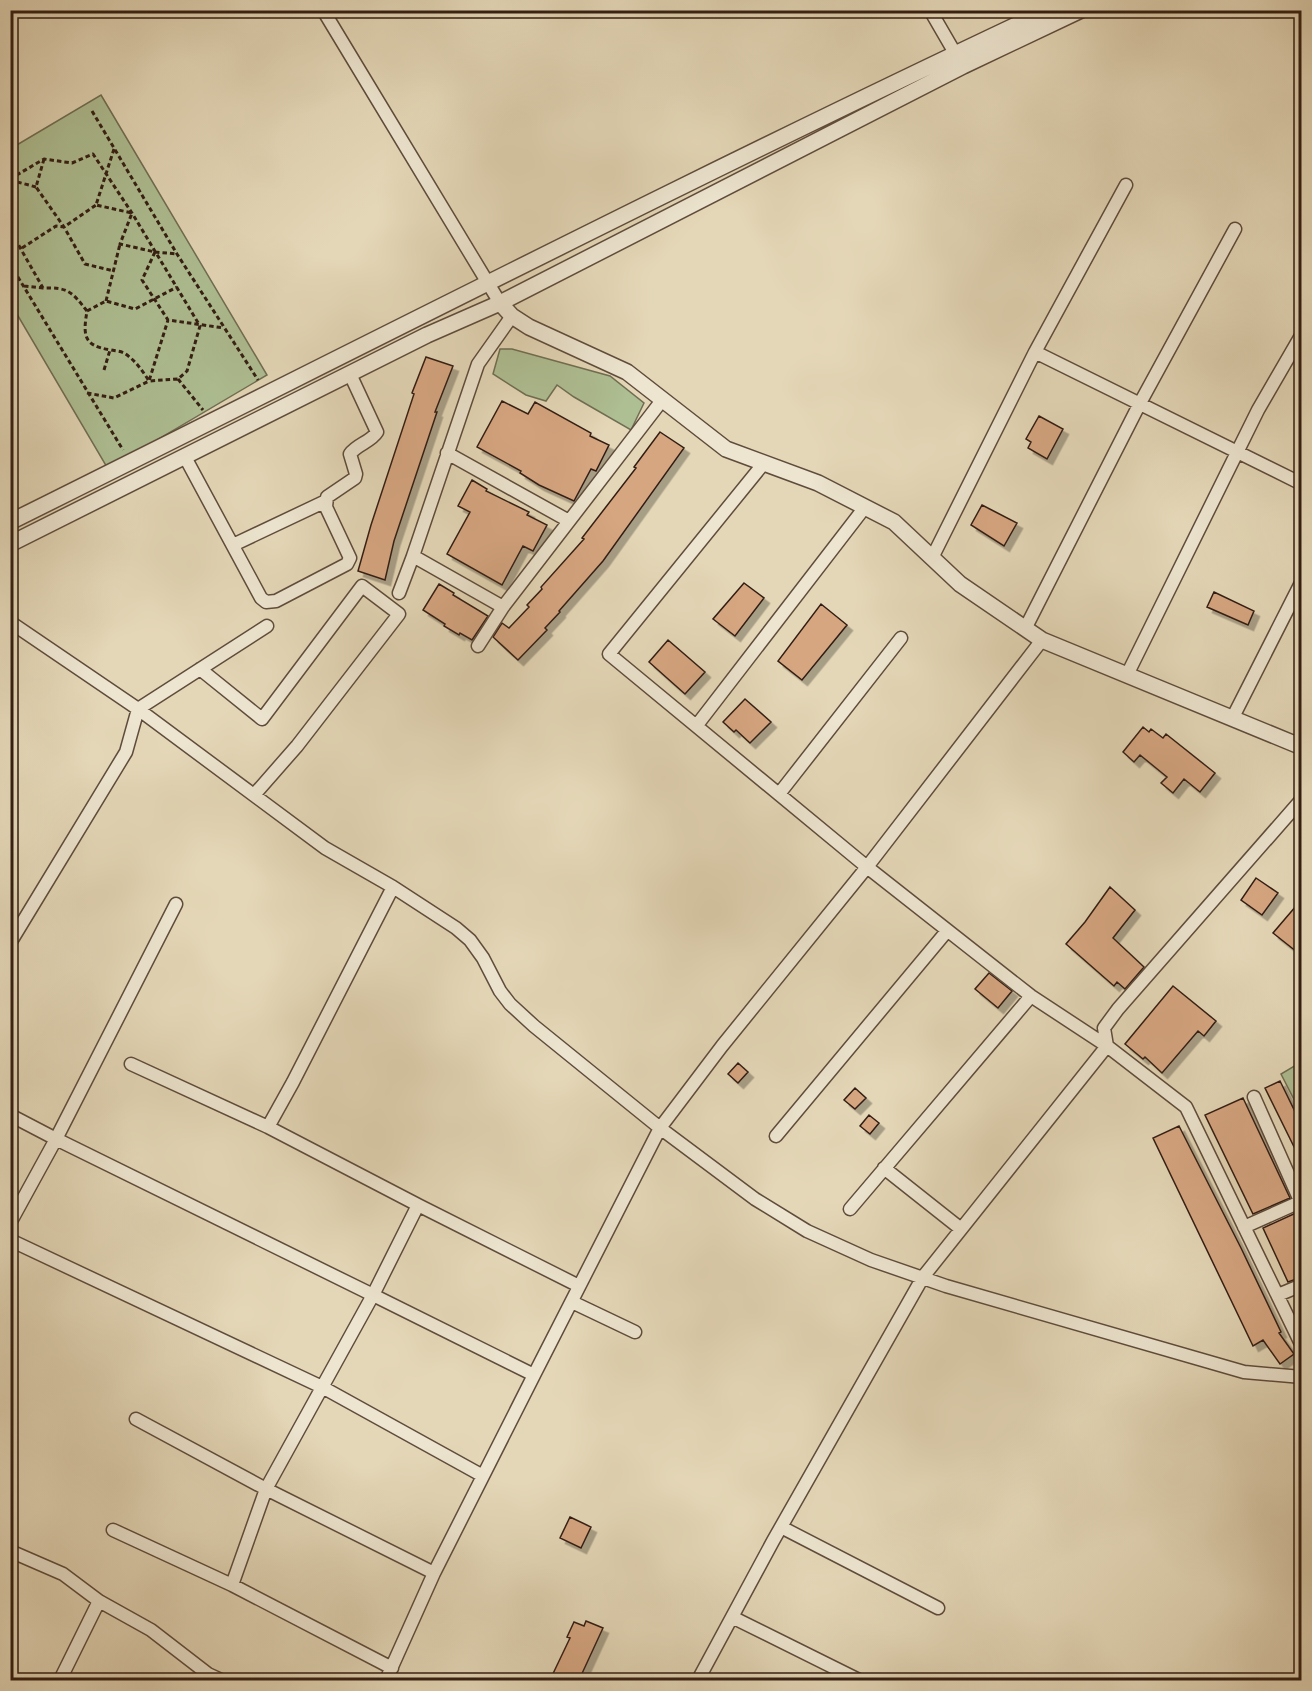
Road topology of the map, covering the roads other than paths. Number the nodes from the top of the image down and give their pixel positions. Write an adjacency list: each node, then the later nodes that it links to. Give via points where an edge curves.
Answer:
1 (323, 10): 8 (street)
2 (930, 10): 5 (street)
3 (1048, 10): 5 (street)
4 (1081, 10): 5 (street)
5 (959, 60): 8 (street); 9 (street)
6 (1126, 185): 12 (street)
7 (1235, 229): 15 (street)
8 (489, 283): 9 (street); 24 (street)
9 (501, 303): 10 (street); 13 (street)
10 (512, 316): 14 (street, via 627,372); 17 (street, via 478,364)
11 (1302, 334): 16 (street)
12 (1035, 352): 15 (street); 28 (street)
13 (350, 374): 18 (street); 21 (street, via 377,432 350,454 355,478)
14 (663, 399): 19 (street, via 726,449); 23 (street)
15 (1139, 405): 16 (street); 34 (street)
16 (1237, 452): 20 (street); 39 (street)
17 (447, 453): 23 (street); 27 (street)
18 (185, 457): 25 (street); 26 (street)
19 (764, 462): 22 (street); 42 (street, via 609,654)
20 (1302, 484)
21 (326, 501): 26 (street); 26 (street, via 350,558 347,564 276,601 261,598)
22 (866, 507): 28 (street, via 894,522); 42 (street)
23 (569, 521): 31 (street)
24 (10, 522)
25 (10, 544)
26 (232, 545)
27 (413, 556): 30 (street); 31 (street)
28 (932, 558): 34 (street, via 960,584)
29 (1302, 581): 41 (street)
30 (399, 593)
31 (503, 607): 37 (street)
32 (10, 622): 40 (street)
33 (267, 626): 38 (street)
34 (1025, 629): 36 (street)
35 (900, 638): 44 (street)
36 (1042, 640): 39 (street); 47 (street)
37 (478, 646)
38 (200, 669): 40 (street); 45 (street, via 262,718 362,586 399,614)
39 (1126, 675): 41 (street)
40 (138, 710): 45 (street); 51 (street, via 126,752)
41 (1232, 719): 43 (street)
42 (697, 725): 44 (street)
43 (1302, 747)
44 (779, 794): 47 (street)
45 (254, 795): 48 (street, via 325,848)
46 (1302, 799): 53 (street, via 1118,1009 1104,1028)
47 (867, 867): 50 (street); 58 (street)
48 (393, 888): 57 (street); 58 (street, via 470,940 510,1004)
49 (176, 904): 60 (street)
50 (947, 931): 52 (street); 59 (street)
51 (10, 943)
52 (1031, 996): 53 (street); 61 (street)
53 (1107, 1046): 66 (street, via 1186,1107); 67 (street)
54 (131, 1065): 57 (street)
55 (1254, 1097): 62 (street)
56 (10, 1115): 60 (street)
57 (268, 1127): 63 (street)
58 (660, 1128): 69 (street, via 754,1199 807,1231 871,1260); 71 (street)
59 (776, 1136)
60 (56, 1139): 65 (street); 72 (street)
61 (884, 1168): 64 (street); 67 (street)
62 (1301, 1203): 66 (street)
63 (418, 1205): 71 (street); 72 (street)
64 (850, 1209)
65 (10, 1223)
66 (1244, 1227): 73 (street)
67 (961, 1229): 69 (street)
68 (10, 1240): 79 (street)
69 (923, 1277): 78 (street, via 1244,1372); 83 (street)
70 (1302, 1285): 73 (street)
71 (579, 1286): 74 (street)
72 (374, 1295): 77 (street); 79 (street)
73 (1278, 1295): 76 (street)
74 (572, 1302): 75 (street); 77 (street)
75 (635, 1332)
76 (1302, 1346)
77 (534, 1376): 81 (street)
78 (1302, 1377)
79 (322, 1387): 81 (street); 82 (street)
80 (136, 1419): 82 (street)
81 (483, 1476): 86 (street)
82 (266, 1489): 86 (street); 87 (street)
83 (781, 1527): 89 (street); 90 (street)
84 (113, 1530): 87 (street)
85 (10, 1551): 88 (street, via 63,1574)
86 (434, 1573): 91 (street)
87 (232, 1585): 91 (street)
88 (99, 1601): 92 (street); 93 (street, via 151,1630)
89 (938, 1608)
90 (732, 1617): 95 (street); 96 (street)
91 (392, 1668): 94 (street)
92 (60, 1680)
93 (221, 1680)
94 (386, 1680)
95 (698, 1680)
96 (859, 1680)

